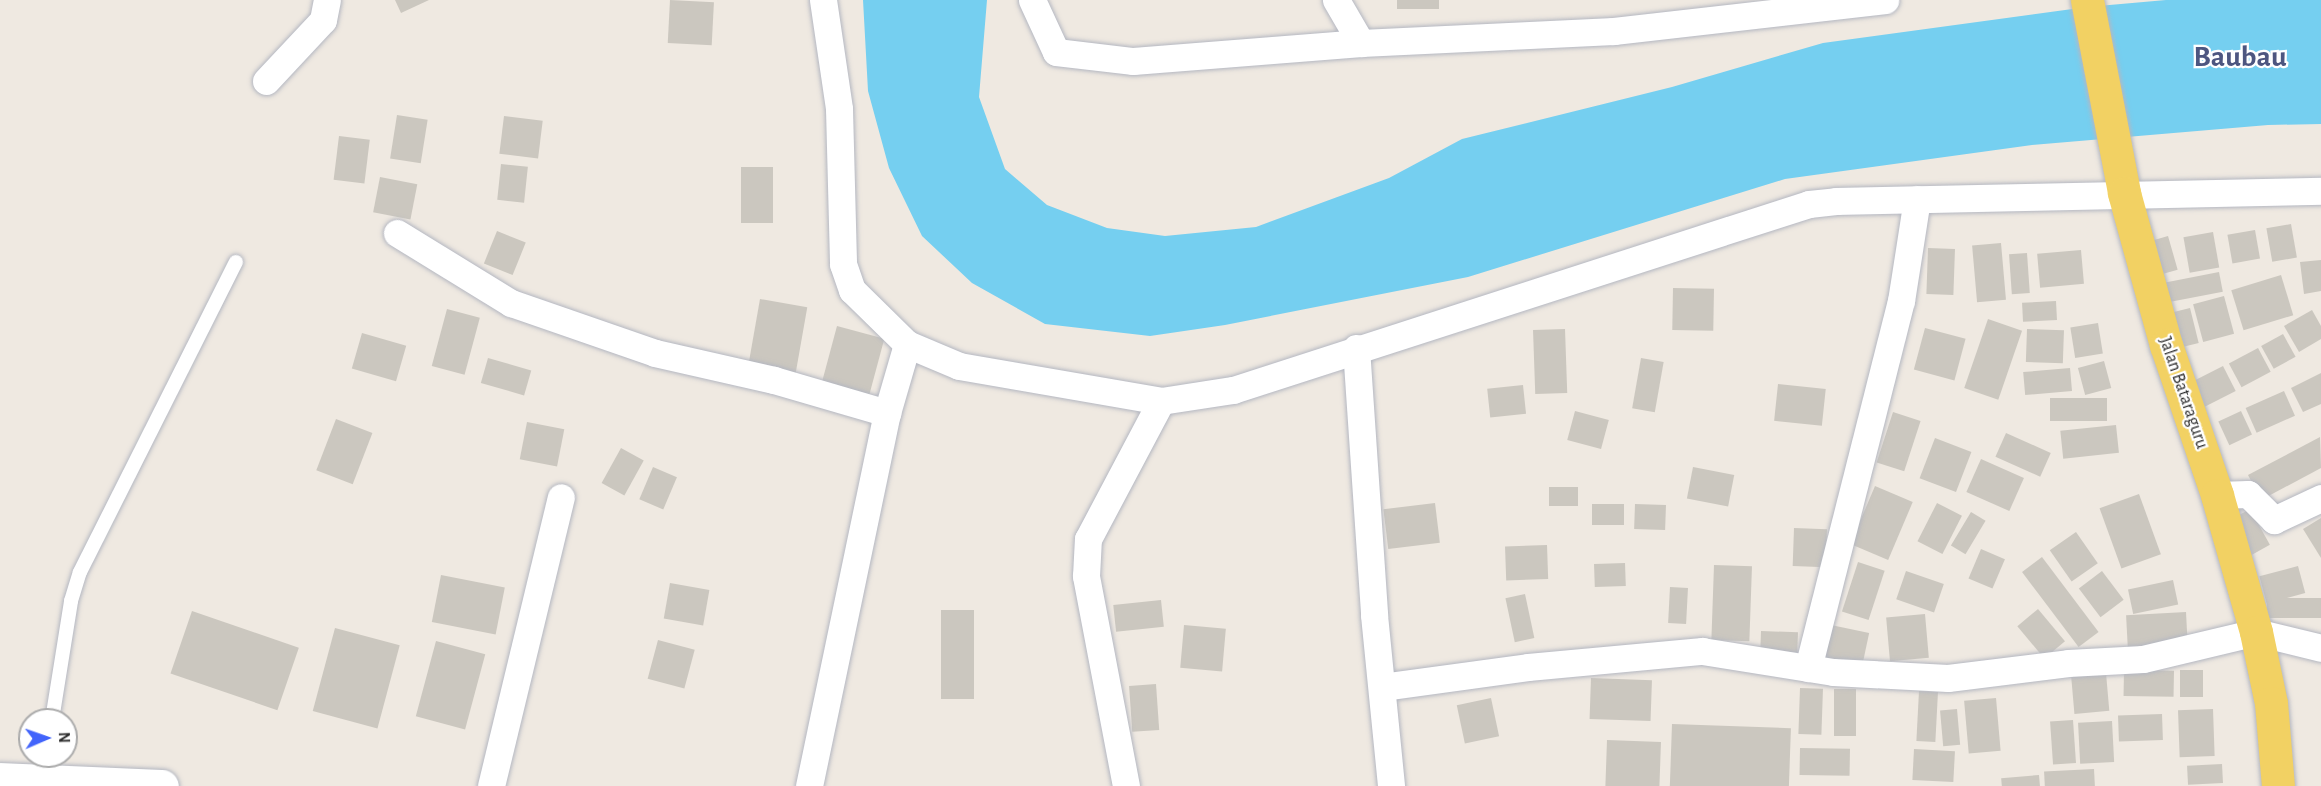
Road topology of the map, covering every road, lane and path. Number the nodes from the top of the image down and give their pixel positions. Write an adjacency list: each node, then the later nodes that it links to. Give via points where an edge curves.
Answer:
1 (327, 0): 8 (street, via 322,20)
2 (823, 0): 14 (street, via 839,108 845,279)
3 (1032, 0): 7 (street, via 1056,52 1133,61)
4 (1336, 0): 7 (street)
5 (1885, 0): 7 (street, via 1614,31)
6 (2087, 0): 10 (main road, Jalan Bataraguru)
7 (1361, 43)
8 (266, 81)
9 (2321, 191): 10 (street)
10 (2124, 193): 11 (street); 18 (main road, Jalan Bataraguru, via 2166,345)
11 (1917, 199): 15 (street, via 1809,204); 23 (street, via 1901,301)
12 (398, 233): 17 (street, via 511,303 655,353 774,380)
13 (236, 262): 25 (lane, via 80,572 71,601)
14 (907, 344): 16 (street, via 959,366); 17 (street)
15 (1356, 348): 16 (street, via 1233,390); 24 (street)
16 (1161, 401): 32 (street, via 1091,528 1087,548 1086,576)
17 (887, 412): 31 (street)
18 (2217, 495): 20 (street, via 2248,494 2274,520); 21 (main road, Jalan Bataraguru)
19 (561, 497): 30 (street)
20 (2321, 498)
21 (2256, 632): 22 (street); 23 (street, via 2143,659 2068,663 1948,678); 34 (main road, Jalan Bataraguru, via 2271,703)
22 (2321, 648)
23 (1808, 668): 24 (street, via 1702,651 1528,667)
24 (1382, 687): 33 (street)
25 (54, 708)
26 (44, 768): 27 (main road); 28 (main road)
27 (0, 779)
28 (150, 786): 29 (main road)
29 (162, 786)
30 (491, 786)
31 (809, 786)
32 (1126, 786)
33 (1391, 786)
34 (2278, 786)

